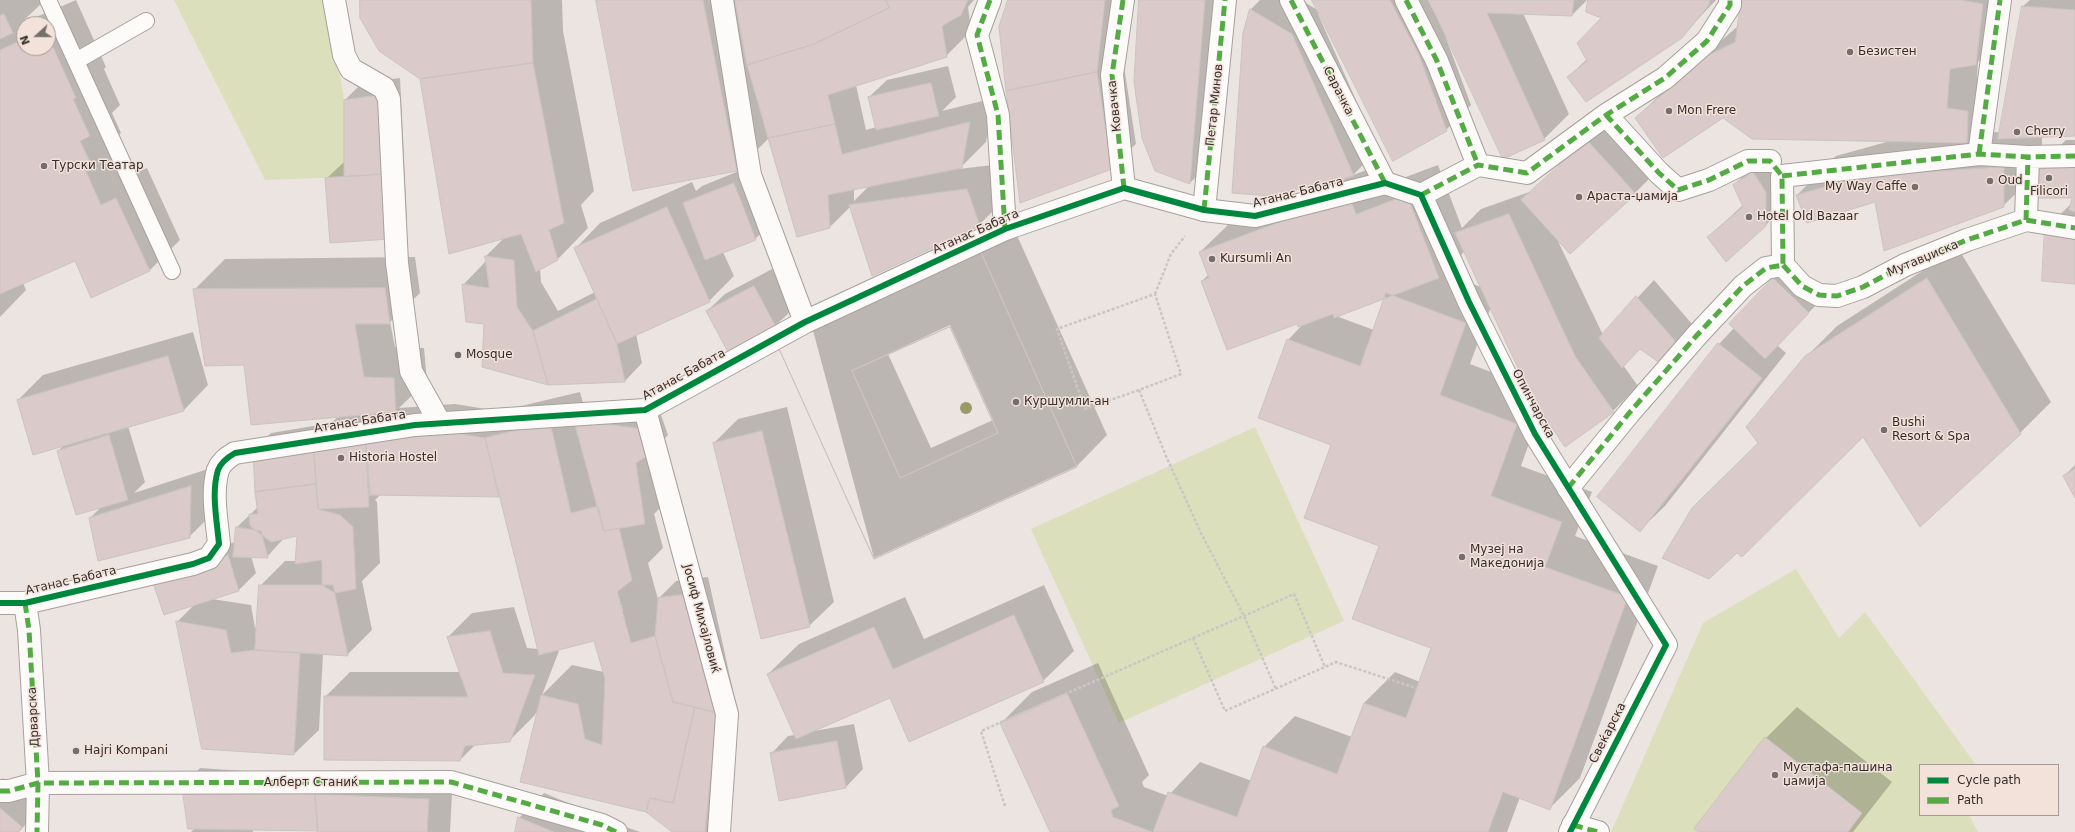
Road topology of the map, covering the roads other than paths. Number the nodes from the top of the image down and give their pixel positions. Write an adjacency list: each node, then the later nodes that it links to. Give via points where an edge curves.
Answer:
1 (48, 0): 12 (lane)
2 (334, 0): 30 (street, via 344,56 351,69 384,88 389,99 397,263 411,371)
3 (722, 0): 28 (street, via 750,175)
4 (990, 0): 25 (street, via 977,35 998,115)
5 (1123, 0): 20 (street, Ковачка, via 1112,75)
6 (1225, 0): 22 (street, Петар Минов)
7 (1291, 0): 19 (street, Сарачка)
8 (1406, 0): 18 (street, via 1437,60)
9 (1730, 0): 13 (street, via 1730,5 1707,41 1664,78)
10 (2000, 0): 14 (street)
11 (146, 21): 12 (lane)
12 (76, 60): 27 (lane)
13 (1606, 115): 17 (street, via 1678,190 1709,180 1748,161); 18 (street, via 1527,173)
14 (1979, 154): 16 (street); 26 (street, via 1782,176)
15 (2075, 156): 16 (street)
16 (2028, 157): 23 (street)
17 (1770, 161)
18 (1478, 165): 21 (street)
19 (1385, 183): 21 (street); 22 (street, Атанас Бабата, via 1255,216)
20 (1124, 188): 22 (street, Атанас Бабата); 25 (street, Атанас Бабата)
21 (1421, 195): 31 (street, Опинчарска, via 1472,309 1535,434)
22 (1204, 210)
23 (2026, 220): 24 (street, Мутавџиска); 26 (street, Мутавџиска, via 1905,265 1863,287 1837,296 1819,295 1802,286)
24 (2075, 228)
25 (1005, 230): 28 (street, Атанас Бабата)
26 (1783, 265): 31 (street, via 1766,268 1743,286 1640,400)
27 (172, 271)
28 (805, 322): 29 (street, Атанас Бабата)
29 (645, 410): 30 (street, Атанас Бабата); 40 (street, Јосиф Михајловиќ, via 727,714)
30 (440, 423): 33 (street, Атанас Бабата, via 235,453 224,460 218,470 215,495 219,544 209,558 194,564)
31 (1568, 488): 34 (street, Опинчарска)
32 (0, 603): 33 (street, Атанас Бабата)
33 (25, 603): 35 (street, Дрварска, via 29,630)
34 (1666, 645): 37 (street, Свеќарска)
35 (38, 783): 36 (street, Алберт Станиќ); 38 (street, Дрварска); 39 (street, Алберт Станиќ, via 451,782 602,825)
36 (0, 791)
37 (1571, 829): 41 (street)
38 (37, 832)
39 (616, 832)
40 (718, 832)
41 (1598, 832)

